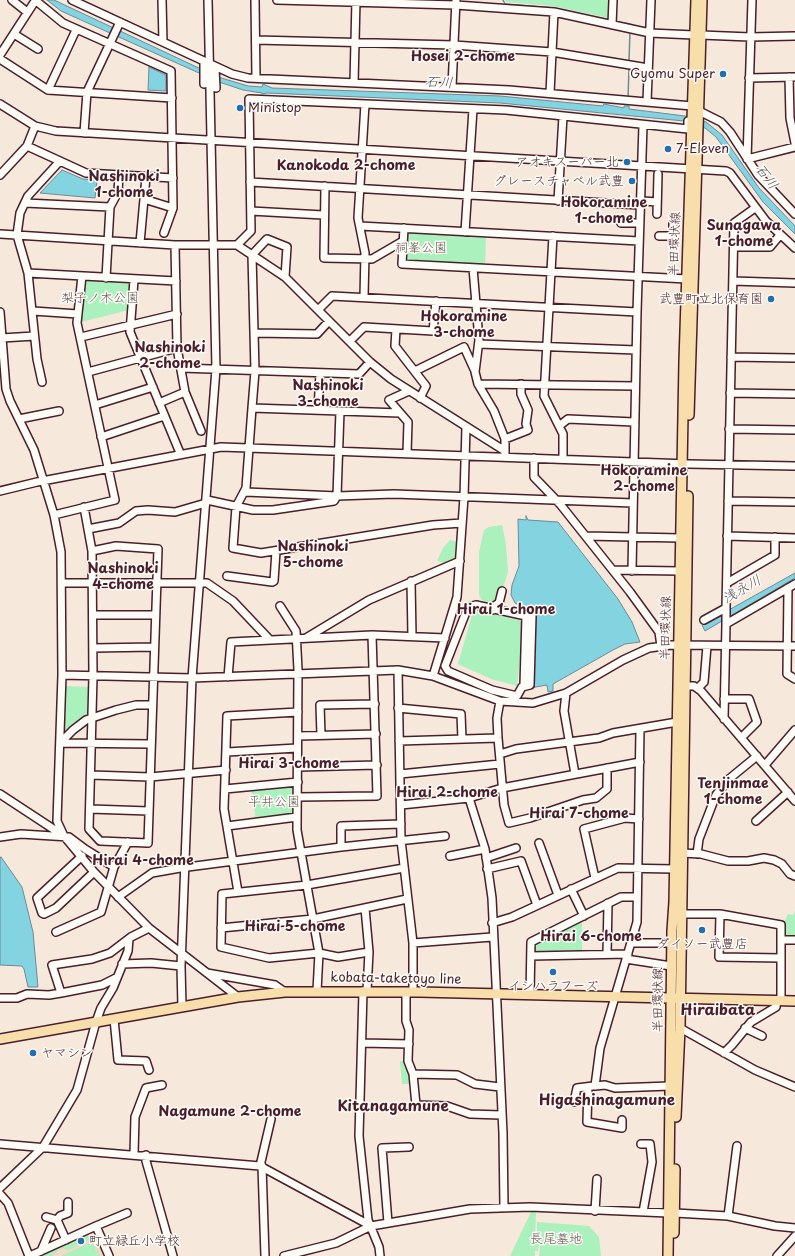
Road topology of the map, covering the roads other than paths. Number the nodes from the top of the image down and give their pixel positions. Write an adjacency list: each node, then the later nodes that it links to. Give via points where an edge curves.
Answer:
1 (12, 0): 16 (street)
2 (35, 0): 16 (street); 20 (street, via 63,23)
3 (72, 0): 18 (street)
4 (162, 0): 28 (street)
5 (208, 0): 35 (street)
6 (255, 0): 26 (street)
7 (277, 0): 13 (street)
8 (613, 0): 19 (street)
9 (651, 0): 21 (street)
10 (696, 0): 23 (main road, 半田環状線)
11 (702, 0): 23 (main road, 半田環状線)
12 (752, 0): 25 (street)
13 (356, 1): 14 (street); 29 (street)
14 (456, 2): 15 (street); 30 (street)
15 (500, 4): 17 (street)
16 (27, 12): 22 (street)
17 (554, 12): 19 (street); 32 (street)
18 (120, 22): 27 (street); 28 (street)
19 (612, 25): 21 (street)
20 (76, 30): 27 (street); 44 (street)
21 (650, 33): 23 (street); 37 (street)
22 (14, 34): 31 (street); 33 (street)
23 (698, 35): 25 (street); 52 (main road, 半田環状線)
24 (795, 36): 25 (street)
25 (750, 37): 40 (street)
26 (256, 40): 29 (street); 39 (street)
27 (110, 42): 45 (street); 47 (street, via 171,71)
28 (162, 42): 35 (street)
29 (356, 42): 30 (street); 41 (street)
30 (454, 45): 32 (street); 43 (street)
31 (38, 49)
32 (552, 52): 37 (street); 46 (street)
33 (0, 55)
34 (0, 59): 44 (street)
35 (207, 63): 39 (street, via 232,74); 42 (street)
36 (215, 68): 42 (street)
37 (648, 68): 48 (street)
38 (792, 77): 40 (street); 61 (street, via 790,118)
39 (256, 78): 41 (street)
40 (749, 78): 66 (street)
41 (354, 83): 43 (street)
42 (210, 86): 59 (street)
43 (452, 87): 46 (street)
44 (48, 90): 45 (street)
45 (87, 92): 47 (street); 57 (street)
46 (550, 94): 48 (street)
47 (172, 98): 58 (street)
48 (647, 102): 52 (street)
49 (0, 104): 55 (street)
50 (364, 104): 51 (street); 60 (street, via 249,99); 64 (street)
51 (473, 109): 53 (street); 65 (street)
52 (695, 111): 56 (main road, 半田環状線); 66 (street, via 721,122)
53 (563, 116): 54 (street); 68 (street)
54 (643, 125): 56 (street); 69 (street)
55 (35, 126): 57 (street); 62 (street)
56 (695, 131): 70 (main road, 半田環状線)
57 (84, 133): 58 (street)
58 (173, 138): 59 (street); 75 (street)
59 (211, 140): 60 (street); 108 (street)
60 (250, 143): 64 (street); 76 (street)
61 (795, 143)
62 (27, 146): 67 (street); 72 (street)
63 (795, 147): 66 (street)
64 (362, 150): 65 (street); 78 (street)
65 (470, 156): 68 (street); 79 (street)
66 (747, 159): 90 (street, via 758,175)
67 (60, 161): 73 (street, via 86,173); 83 (street, via 28,196)
68 (561, 162): 69 (street); 81 (street)
69 (642, 167): 70 (street); 84 (street)
70 (693, 170): 87 (street, via 730,173); 121 (main road, 半田環状線); 198 (main road, 半田環状線)
71 (658, 174): 82 (street)
72 (0, 175)
73 (119, 175): 74 (street); 85 (street, via 118,192)
74 (146, 177): 75 (street); 80 (street)
75 (173, 178): 86 (street)
76 (250, 182): 77 (street); 88 (street)
77 (325, 186): 78 (street); 91 (street)
78 (359, 188): 79 (street); 94 (street)
79 (467, 195): 81 (street); 96 (street)
80 (144, 199): 86 (street); 106 (street)
81 (558, 201): 84 (street)
82 (657, 202): 84 (street); 89 (street)
83 (25, 203): 85 (street); 99 (street, via 20,213)
84 (640, 205): 92 (street, via 635,225); 105 (street)
85 (110, 208): 103 (street)
86 (173, 208): 97 (street)
87 (755, 208): 100 (street); 110 (street, via 734,223)
88 (251, 211): 91 (street); 109 (street, via 251,231)
89 (657, 214)
90 (795, 214)
91 (323, 215): 113 (street, via 324,258)
92 (622, 223)
93 (673, 223): 102 (street, via 673,236)
94 (360, 226): 95 (street); 113 (street)
95 (404, 228): 96 (street); 104 (street)
96 (465, 232): 101 (street)
97 (164, 233)
98 (0, 234): 99 (street)
99 (17, 235): 103 (street); 115 (street)
100 (780, 235): 110 (street, via 770,247); 111 (street)
101 (553, 236): 105 (street); 116 (street)
102 (659, 236)
103 (108, 240): 106 (street); 120 (street)
104 (403, 240): 113 (street, via 372,259); 114 (street, via 402,264)
105 (639, 241): 119 (street)
106 (140, 243): 107 (street)
107 (175, 245): 108 (street); 124 (street)
108 (213, 245): 109 (street); 154 (street)
109 (237, 245): 112 (street)
110 (734, 247): 123 (street)
111 (795, 248)
112 (252, 255): 118 (street); 118 (street, via 267,239 287,247); 139 (street)
113 (365, 260): 126 (street)
114 (473, 268): 116 (street); 128 (street)
115 (28, 273): 117 (street); 131 (street)
116 (551, 273): 119 (street); 129 (street)
117 (82, 276): 120 (street); 134 (street)
118 (285, 277): 130 (street)
119 (638, 277): 121 (street); 133 (street)
120 (106, 278): 122 (street)
121 (686, 279): 198 (main road, 半田環状線)
122 (134, 280): 124 (street); 137 (street)
123 (733, 281): 125 (street); 149 (street)
124 (176, 282): 135 (street)
125 (795, 283)
126 (364, 297): 127 (street); 130 (street, via 332,296)
127 (436, 302): 128 (street); 138 (street, via 434,331)
128 (477, 304): 129 (street); 144 (street)
129 (549, 308): 133 (street); 147 (street)
130 (318, 310): 136 (street)
131 (33, 311): 134 (street); 140 (street)
132 (0, 312): 142 (street)
133 (637, 312): 148 (street)
134 (78, 314): 141 (street, via 77,323)
135 (177, 314): 137 (street); 146 (street)
136 (329, 321): 139 (street, via 317,334); 143 (street)
137 (130, 325): 141 (street); 150 (street, via 132,340)
138 (396, 328): 143 (street, via 364,327); 156 (street, via 395,346)
139 (254, 333): 155 (street)
140 (34, 336): 142 (street); 160 (street)
141 (81, 337): 157 (street)
142 (2, 338): 145 (street)
143 (350, 341): 152 (street)
144 (479, 344): 147 (street); 158 (street)
145 (1, 347): 179 (street, via 6,389)
146 (177, 348): 150 (street); 153 (street)
147 (546, 348): 148 (street); 163 (street)
148 (636, 350): 164 (street)
149 (731, 357): 151 (street); 168 (street)
150 (141, 358): 157 (street); 165 (street)
151 (795, 358)
152 (370, 362): 159 (street, via 359,374); 166 (street)
153 (181, 368): 154 (street); 167 (street)
154 (216, 369): 155 (street); 188 (street)
155 (255, 370): 159 (street); 173 (street)
156 (415, 371): 158 (street, via 464,347); 170 (street, via 426,386)
157 (88, 372): 172 (street)
158 (475, 372): 161 (street)
159 (320, 373): 175 (street)
160 (42, 382)
161 (478, 384): 162 (street); 187 (street, via 492,406)
162 (521, 384): 163 (street); 187 (street, via 521,394 528,410 528,430)
163 (544, 384): 164 (street); 181 (street, via 544,396)
164 (635, 386): 180 (street)
165 (153, 387): 171 (street); 172 (street)
166 (409, 391): 170 (street); 177 (street, via 389,400)
167 (184, 392): 171 (street); 185 (street)
168 (730, 393): 169 (street); 183 (street)
169 (795, 394)
170 (420, 398): 182 (street)
171 (159, 403): 178 (street)
172 (94, 405): 186 (street)
173 (252, 408): 175 (street); 189 (street)
174 (55, 410): 179 (street)
175 (318, 410): 176 (street)
176 (340, 411): 177 (street); 190 (street)
177 (400, 413): 192 (street, via 408,422)
178 (164, 416): 186 (street); 191 (street)
179 (20, 419): 202 (street)
180 (634, 422): 181 (street, via 568,419); 197 (street)
181 (558, 426): 196 (street, via 563,434)
182 (466, 427): 193 (street); 194 (street)
183 (729, 429): 184 (street); 199 (street)
184 (795, 430)
185 (201, 431)
186 (101, 437): 201 (street)
187 (505, 439): 193 (street)
188 (211, 447): 189 (street); 191 (street); 207 (street)
189 (249, 447): 190 (street); 204 (street)
190 (339, 451): 192 (street); 205 (street)
191 (180, 453): 201 (street)
192 (407, 453): 194 (street)
193 (505, 454): 194 (street); 195 (street)
194 (466, 455): 206 (street)
195 (534, 458): 196 (street); 208 (street, via 534,477)
196 (563, 459): 197 (street)
197 (634, 462): 198 (street); 211 (street)
198 (685, 464): 199 (street); 221 (main road, 半田環状線); 252 (main road, 半田環状線)
199 (728, 465): 200 (street); 209 (street)
200 (795, 466)
201 (108, 468): 202 (street); 212 (street, via 115,500)
202 (44, 480): 203 (street); 214 (street)
203 (2, 489)
204 (246, 492): 205 (street); 213 (street)
205 (337, 496): 206 (street, via 394,494); 213 (street, via 334,501 273,510)
206 (464, 497): 208 (street); 215 (street)
207 (207, 501): 213 (street); 216 (street, via 175,512 136,511 119,522); 234 (street)
208 (557, 501): 211 (street); 217 (street)
209 (728, 501): 210 (street); 219 (street)
210 (795, 502)
211 (633, 503): 218 (street)
212 (84, 507): 214 (street); 216 (street)
213 (236, 507): 224 (street, via 233,548 261,553)
214 (54, 515): 231 (street, via 61,552)
215 (462, 523): 224 (street, via 433,525); 225 (street)
216 (88, 529): 223 (street)
217 (586, 536): 218 (street); 226 (street)
218 (632, 536): 221 (street); 227 (street)
219 (727, 536): 220 (street); 235 (street)
220 (775, 537): 222 (street); 235 (street, via 775,554)
221 (680, 538): 228 (main road, 半田環状線)
222 (795, 538)
223 (92, 551): 232 (street); 233 (street, via 116,546 158,549)
224 (276, 551): 229 (street, via 274,581)
225 (460, 561): 230 (street); 250 (street, via 457,597)
226 (613, 570): 227 (street); 253 (street, via 659,632)
227 (632, 571): 228 (street)
228 (680, 571): 252 (main road, 半田環状線)
229 (227, 576)
230 (411, 581): 247 (street); 249 (street, via 355,607)
231 (62, 583): 232 (street); 263 (street)
232 (93, 583): 233 (street); 242 (street)
233 (157, 583): 234 (street); 243 (street)
234 (199, 583): 251 (street, via 210,584 233,601); 268 (street)
235 (727, 583): 240 (street)
236 (795, 584): 237 (street)
237 (788, 588): 245 (street); 256 (street)
238 (502, 591): 241 (street, via 499,603)
239 (280, 606): 248 (street, via 294,627)
240 (726, 608): 244 (street); 245 (street)
241 (492, 610): 241 (street, via 532,616 524,685 517,696 492,690 445,668 468,607 476,605)
242 (93, 615): 243 (street); 259 (street)
243 (155, 615): 258 (street)
244 (704, 620)
245 (726, 624): 255 (street)
246 (372, 635): 247 (street); 249 (street); 260 (street)
247 (412, 636): 250 (street)
248 (296, 638): 249 (street); 251 (street); 262 (street)
249 (306, 638)
250 (445, 638): 265 (street)
251 (269, 640): 266 (street, via 231,642)
252 (681, 645): 253 (street); 254 (street); 270 (main road, 半田環状線); 281 (main road, 半田環状線)
253 (661, 646): 272 (street, via 644,650 623,660)
254 (707, 646): 255 (street); 271 (street, via 704,682)
255 (725, 646): 256 (street); 273 (street)
256 (787, 646): 257 (street); 269 (street, via 787,674)
257 (795, 646)
258 (154, 647): 259 (street); 267 (street)
259 (94, 648): 264 (street)
260 (374, 670): 261 (street); 262 (street); 275 (street)
261 (398, 670): 265 (street); 277 (street)
262 (298, 674): 266 (street); 278 (street)
263 (62, 675): 264 (street); 292 (street)
264 (94, 676): 267 (street); 279 (street)
265 (433, 676): 274 (street)
266 (228, 677): 268 (street)
267 (153, 678): 268 (street); 276 (street)
268 (192, 678): 306 (street)
269 (795, 678)
270 (684, 686): 271 (street); 337 (main road, 半田環状線)
271 (698, 688): 280 (street)
272 (566, 693): 274 (street, via 533,703); 291 (street, via 564,711)
273 (724, 699): 280 (street); 288 (street, via 749,699 757,722)
274 (500, 701): 287 (street, via 497,718)
275 (375, 704): 284 (street); 286 (street, via 320,705)
276 (152, 705): 279 (street, via 136,705); 294 (street)
277 (398, 708): 289 (street, via 461,714); 290 (street)
278 (298, 712): 285 (street); 296 (street, via 227,716)
279 (92, 718): 292 (street, via 76,727); 293 (street)
280 (724, 719): 288 (street)
281 (677, 722): 282 (street); 348 (main road, 半田環状線)
282 (640, 729): 291 (street); 299 (street)
283 (795, 730): 302 (street)
284 (376, 734): 286 (street); 301 (street)
285 (298, 736): 286 (street); 295 (street)
286 (320, 736)
287 (498, 738): 289 (street); 297 (street)
288 (741, 738): 298 (street)
289 (462, 740): 290 (street)
290 (399, 741): 307 (street)
291 (569, 741): 297 (street); 308 (street)
292 (60, 743): 293 (street); 327 (street, via 57,821)
293 (92, 743): 294 (street); 309 (street)
294 (151, 744): 310 (street)
295 (298, 748): 296 (street); 303 (street)
296 (227, 752): 305 (street)
297 (500, 754): 300 (street)
298 (756, 756): 302 (street); 338 (street, via 729,779 716,795 699,839)
299 (640, 762): 304 (street); 324 (street)
300 (500, 764): 307 (street); 312 (street)
301 (377, 765): 303 (street); 316 (street, via 377,796)
302 (765, 765): 314 (street)
303 (298, 767): 311 (street)
304 (607, 768): 308 (street); 312 (street, via 607,789 596,798 509,823)
305 (226, 770): 306 (street); 313 (street)
306 (189, 774): 310 (street); 344 (street)
307 (400, 774): 319 (street)
308 (575, 774): 312 (street)
309 (90, 775): 310 (street); 320 (street)
310 (150, 777): 321 (street)
311 (298, 782): 313 (street); 316 (street)
312 (502, 788): 317 (street)
313 (225, 789): 326 (street, via 224,809)
314 (788, 792): 318 (street); 322 (street)
315 (0, 794): 327 (street)
316 (298, 797): 323 (street)
317 (469, 798): 319 (street); 335 (street)
318 (795, 801)
319 (401, 806): 325 (street)
320 (90, 809): 321 (street); 331 (street, via 89,829 100,841)
321 (149, 811): 331 (street, via 148,843)
322 (757, 816)
323 (298, 817): 326 (street); 336 (street)
324 (639, 818): 346 (street); 351 (street, via 624,818 584,829)
325 (401, 824): 330 (street); 333 (street, via 340,826)
326 (227, 826): 342 (street)
327 (64, 836): 329 (street, via 21,834); 339 (street); 343 (street, via 72,838)
328 (445, 836): 330 (street)
329 (0, 838)
330 (401, 840): 333 (street); 345 (street)
331 (128, 842): 343 (street)
332 (539, 843): 356 (street)
333 (341, 847): 336 (street)
334 (516, 848): 341 (street)
335 (485, 850): 340 (street); 341 (street)
336 (301, 852): 342 (street); 352 (street)
337 (681, 853): 338 (street); 363 (main road, 半田環状線)
338 (697, 854): 350 (street, via 728,861 764,858 774,860)
339 (82, 856): 349 (street); 349 (street, via 38,898 42,913 56,908)
340 (450, 856)
341 (486, 858): 347 (street)
342 (233, 861): 344 (street); 355 (street)
343 (114, 867): 353 (street)
344 (185, 867): 357 (street, via 152,873); 379 (street)
345 (404, 868): 352 (street); 359 (street)
346 (638, 868): 348 (street); 351 (street, via 618,868); 358 (street)
347 (488, 869): 361 (street, via 521,861); 367 (street)
348 (674, 869): 377 (main road, 半田環状線)
349 (94, 872): 353 (street)
350 (795, 876)
351 (595, 878): 354 (street)
352 (307, 885): 355 (street); 366 (street)
353 (108, 886): 357 (street); 370 (street, via 101,912)
354 (570, 889): 356 (street); 365 (street)
355 (238, 892): 369 (street, via 222,894)
356 (558, 895): 361 (street)
357 (118, 897): 368 (street)
358 (637, 897): 360 (street, via 621,897); 376 (street, via 637,922)
359 (407, 899): 362 (street); 375 (street)
360 (608, 903): 365 (street); 381 (street)
361 (537, 906): 367 (street)
362 (365, 908): 366 (street); 378 (street)
363 (681, 914): 364 (street); 400 (main road, 半田環状線)
364 (720, 914): 373 (street, via 781,925); 384 (street, via 719,957)
365 (584, 916): 382 (street, via 531,942)
366 (313, 919): 369 (street); 380 (street)
367 (492, 923): 371 (street)
368 (150, 928): 372 (street); 379 (street)
369 (221, 928): 380 (street, via 221,947 239,952 269,958)
370 (56, 932)
371 (492, 937): 375 (street); 395 (street)
372 (129, 939): 385 (street, via 128,951); 394 (street, via 110,952 92,959 52,965)
373 (781, 940): 374 (street); 384 (street)
374 (795, 940)
375 (413, 943): 393 (street)
376 (631, 943): 377 (street); 383 (street)
377 (671, 943): 387 (main road, 半田環状線)
378 (368, 952): 380 (street, via 338,957); 391 (street)
379 (182, 953): 386 (street); 388 (street)
380 (319, 953): 390 (street)
381 (607, 954): 382 (street); 383 (street)
382 (531, 956): 396 (street)
383 (627, 957): 387 (street); 397 (street)
384 (781, 958): 401 (street)
385 (122, 964): 386 (street); 389 (street)
386 (181, 966): 403 (street)
387 (671, 966): 400 (main road, 半田環状線)
388 (206, 973): 392 (street, via 275,985); 398 (street)
389 (116, 978): 394 (street, via 102,984); 405 (street)
390 (317, 991): 391 (main road, kobata-taketoyo line); 392 (main road, kobata-taketoyo line)
391 (365, 991): 393 (main road, kobata-taketoyo line); 410 (street)
392 (285, 992): 398 (main road, kobata-taketoyo line)
393 (410, 992): 395 (main road, kobata-taketoyo line); 411 (street)
394 (61, 993): 399 (street)
395 (497, 994): 396 (main road, kobata-taketoyo line); 418 (street)
396 (530, 994): 397 (main road, kobata-taketoyo line)
397 (615, 996): 400 (main road, kobata-taketoyo line); 416 (street)
398 (238, 997): 403 (main road, kobata-taketoyo line)
399 (0, 998)
400 (676, 998): 401 (main road, kobata-taketoyo line); 406 (main road, 半田環状線); 417 (main road, 半田環状線)
401 (779, 1000): 402 (main road, kobata-taketoyo line); 407 (street, via 776,1007)
402 (795, 1000)
403 (182, 1007): 404 (main road, kobata-taketoyo line)
404 (114, 1019): 405 (main road, kobata-taketoyo line); 413 (street, via 118,1060 146,1061)
405 (96, 1022): 409 (main road, kobata-taketoyo line); 428 (street, via 77,1090)
406 (680, 1028): 412 (street); 440 (main road, 半田環状線)
407 (745, 1028): 408 (street); 412 (street)
408 (762, 1036)
409 (0, 1039)
410 (362, 1043): 411 (street); 446 (street, via 359,1136 368,1220)
411 (409, 1044): 414 (street, via 408,1061)
412 (724, 1053): 419 (street)
413 (149, 1070)
414 (413, 1074): 418 (street, via 457,1075 479,1085); 421 (street, via 416,1105 447,1106 470,1114)
415 (162, 1085): 429 (street, via 146,1088 135,1117)
416 (592, 1086): 417 (street); 420 (street, via 577,1088); 423 (street, via 587,1122 622,1128)
417 (670, 1086): 440 (main road, 半田環状線)
418 (500, 1087): 421 (street)
419 (795, 1087)
420 (574, 1102)
421 (501, 1115): 436 (street, via 504,1144)
422 (271, 1119): 431 (street)
423 (622, 1120)
424 (0, 1144): 428 (street)
425 (641, 1144): 438 (street, via 650,1144 652,1162)
426 (737, 1146): 441 (street)
427 (409, 1147): 444 (street, via 382,1148)
428 (43, 1148): 429 (street); 433 (street)
429 (134, 1154): 430 (street)
430 (146, 1155): 431 (street); 454 (street)
431 (261, 1166): 446 (street); 455 (street)
432 (597, 1180): 437 (street)
433 (0, 1188)
434 (0, 1194): 452 (street, via 8,1203)
435 (68, 1202): 443 (street, via 68,1213)
436 (504, 1207): 437 (street); 444 (street, via 470,1209)
437 (595, 1211): 438 (street)
438 (644, 1212): 440 (street)
439 (127, 1213): 445 (street)
440 (672, 1213): 441 (street); 458 (main road, 半田環状線); 459 (main road, 半田環状線)
441 (728, 1216): 448 (street)
442 (46, 1217): 443 (street)
443 (57, 1220): 450 (street)
444 (388, 1223): 446 (street)
445 (96, 1226): 450 (street); 453 (street)
446 (371, 1226): 456 (street, via 336,1243); 457 (street)
447 (51, 1228): 451 (street)
448 (795, 1228)
449 (795, 1236): 460 (street)
450 (66, 1240): 451 (street)
451 (41, 1251): 452 (street)
452 (29, 1256)
453 (109, 1256)
454 (173, 1256)
455 (265, 1256)
456 (285, 1256)
457 (380, 1256)
458 (668, 1256)
459 (674, 1256)
460 (777, 1256)

